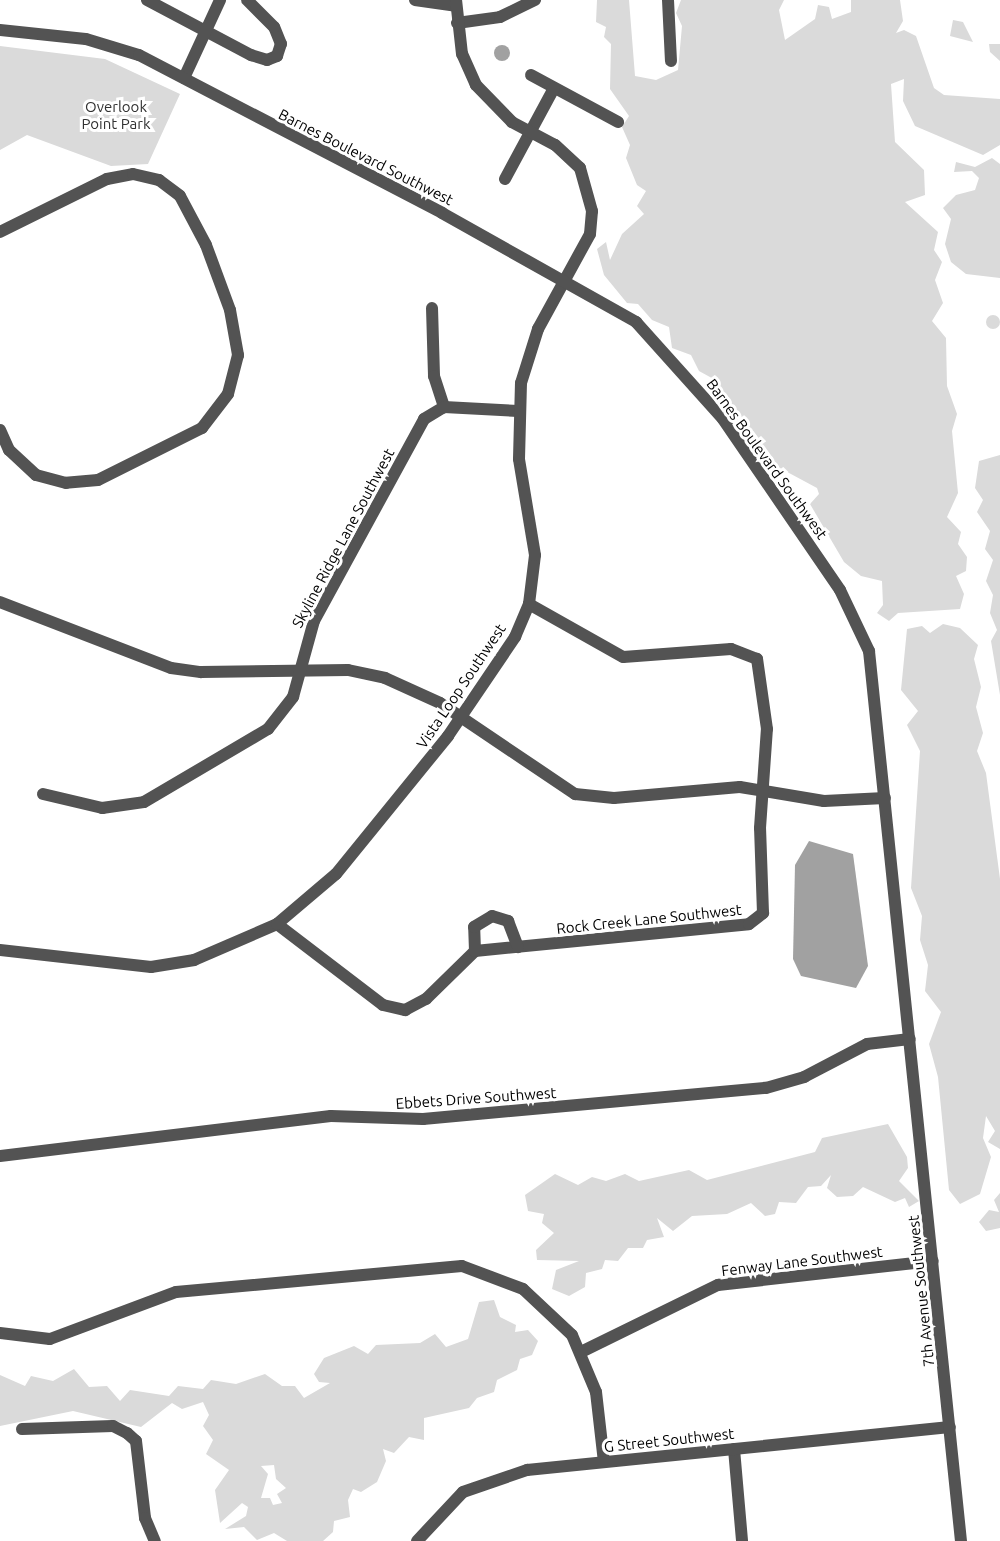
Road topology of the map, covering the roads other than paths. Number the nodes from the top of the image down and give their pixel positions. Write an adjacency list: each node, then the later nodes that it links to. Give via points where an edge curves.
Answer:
1 (147, 0): 10 (street)
2 (220, 0): 10 (street)
3 (247, 0): 10 (street, via 274,27 281,44 277,56 267,60)
4 (415, 0): 7 (street)
5 (535, 0): 8 (street, via 500,17)
6 (668, 0): 11 (street)
7 (456, 3): 8 (street, Vista Loop Southwest)
8 (457, 23): 16 (street, Vista Loop Southwest, via 476,85 496,109)
9 (0, 30): 13 (street, Barnes Boulevard Southwest, via 86,39 139,55)
10 (207, 33): 13 (street)
11 (671, 61)
12 (531, 75): 14 (street)
13 (184, 78): 19 (street, Barnes Boulevard Southwest)
14 (554, 88): 15 (street); 16 (street)
15 (618, 122)
16 (531, 132): 17 (street); 19 (street, Vista Loop Southwest, via 555,145 585,178 593,223)
17 (505, 179)
18 (0, 232): 23 (street, via 107,179 133,174 159,180 180,196 206,245 230,310 238,355 228,394 202,428 98,480 66,483 36,475 9,450)
19 (564, 280): 22 (street, Vista Loop Southwest, via 527,356); 30 (street, Barnes Boulevard Southwest, via 636,321 686,372 840,590 869,651)
20 (432, 308): 21 (street, via 434,376)
21 (444, 407): 22 (street); 26 (street, Skyline Ridge Lane Southwest, via 410,439 377,510 314,621)
22 (518, 411): 25 (street, Vista Loop Southwest, via 519,459 535,532)
23 (0, 430)
24 (0, 602): 26 (street, via 171,668)
25 (530, 604): 27 (street, Vista Loop Southwest, via 515,637); 28 (street, via 623,657 731,649 757,659 767,729)
26 (299, 670): 27 (street, via 348,670 385,678); 29 (street, Skyline Ridge Lane Southwest, via 293,697 268,729 166,792 120,807 84,806)
27 (461, 718): 28 (street, via 575,794 614,798); 31 (street, Vista Loop Southwest, via 336,874)
28 (763, 789): 30 (street, via 824,801); 32 (street, Rock Creek Lane Southwest, via 760,828 765,904 758,919)
29 (43, 794)
30 (885, 798): 35 (street, Barnes Boulevard Southwest)
31 (277, 924): 33 (street, Vista Loop Southwest, via 194,960 151,967); 34 (street, via 393,1010 417,1006)
32 (518, 947): 34 (street, Rock Creek Lane Southwest); 34 (street, via 508,921 492,916 474,927)
33 (0, 950)
34 (475, 951)
35 (910, 1039): 36 (street, Ebbets Drive Southwest, via 867,1044 804,1077 766,1088 423,1119 331,1116); 37 (street, 7th Avenue Southwest)
36 (0, 1156)
37 (933, 1261): 39 (street, Fenway Lane Southwest, via 718,1285); 40 (street, 7th Avenue Southwest)
38 (0, 1333): 39 (street, via 50,1339 176,1292 440,1265 487,1272 524,1288 559,1319)
39 (581, 1352): 43 (street, via 596,1392)
40 (950, 1427): 42 (street, G Street Southwest); 47 (street, 7th Avenue Southwest)
41 (22, 1429): 44 (street, via 113,1426 127,1433 136,1441 145,1518)
42 (734, 1449): 43 (street, G Street Southwest); 46 (street)
43 (604, 1462): 45 (street, G Street Southwest, via 486,1480 443,1507)
44 (155, 1541)
45 (417, 1541)
46 (742, 1541)
47 (962, 1541)

